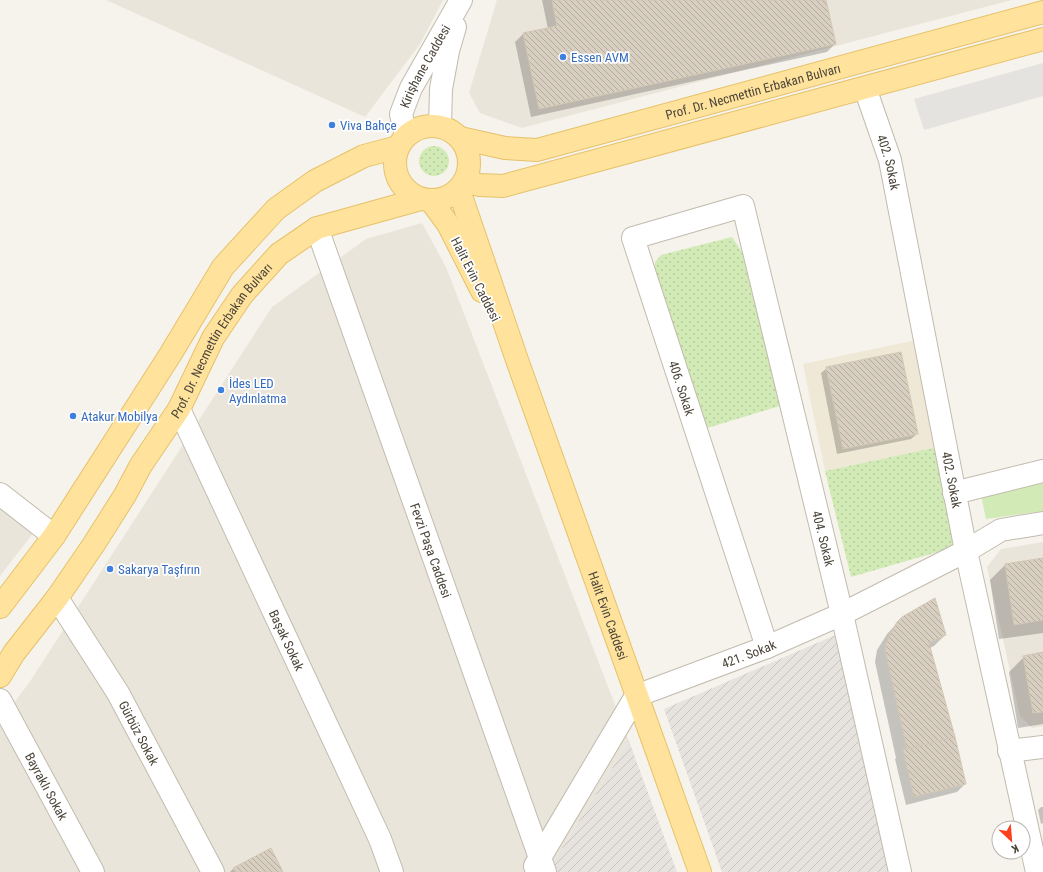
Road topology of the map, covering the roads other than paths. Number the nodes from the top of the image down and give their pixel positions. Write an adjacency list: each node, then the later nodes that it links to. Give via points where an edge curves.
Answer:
1 (462, 0): 5 (street, Kirişhane Caddesi, via 442,82); 7 (street, Kirişhane Caddesi, via 411,88 401,114)
2 (1043, 12): 6 (main road, Prof. Dr. Necmettin Erbakan Bulvarı, via 537,150 505,148)
3 (1043, 39): 4 (main road, Prof. Dr. Necmettin Erbakan Bulvarı)
4 (865, 88): 8 (main road, Prof. Dr. Necmettin Erbakan Bulvarı, via 503,186); 15 (street, 402. Sokak, via 890,160)
5 (440, 126): 6 (main road); 7 (main road, via 422,127 413,131)
6 (460, 138): 8 (main road, via 467,148 469,160 469,171)
7 (402, 142): 9 (main road, via 394,159 395,172 400,184 409,193); 18 (main road, via 364,156 315,181 276,209 223,267)
8 (462, 186): 9 (main road, via 451,196 441,200); 12 (main road, Halit Evin Caddesi)
9 (426, 200): 11 (main road, Prof. Dr. Necmettin Erbakan Bulvarı); 12 (main road, Halit Evin Caddesi, via 448,224)
10 (743, 206): 22 (street, 404. Sokak); 23 (street, 406. Sokak, via 633,238)
11 (317, 228): 13 (main road, Prof. Dr. Necmettin Erbakan Bulvarı, via 280,254 242,295 213,338); 29 (street, Fevzi Paşa Caddesi)
12 (517, 360): 25 (main road, Halit Evin Caddesi)
13 (179, 409): 20 (main road, Prof. Dr. Necmettin Erbakan Bulvarı); 32 (street, Başak Sokak, via 380,839)
14 (1043, 471): 15 (street)
15 (954, 493): 19 (street, 402. Sokak)
16 (0, 494): 18 (street)
17 (1043, 523): 19 (street, 421. Sokak, via 1001,530)
18 (54, 536): 21 (main road)
19 (966, 551): 22 (street, 421. Sokak); 28 (street, 402. Sokak)
20 (57, 598): 24 (main road, Prof. Dr. Necmettin Erbakan Bulvarı, via 14,653); 31 (street, Gürbüz Sokak, via 118,693)
21 (0, 607)
22 (842, 614): 23 (street, 421. Sokak); 34 (street, 404. Sokak)
23 (767, 647): 25 (street, 421. Sokak)
24 (0, 676)
25 (636, 696): 29 (street); 33 (main road, Halit Evin Caddesi)
26 (0, 700): 30 (street, Bayraklı Sokak)
27 (1043, 747): 28 (street)
28 (1009, 751): 35 (street, 402. Sokak)
29 (538, 867)
30 (93, 872)
31 (214, 872)
32 (392, 872)
33 (700, 872)
34 (900, 872)
35 (1038, 872)

